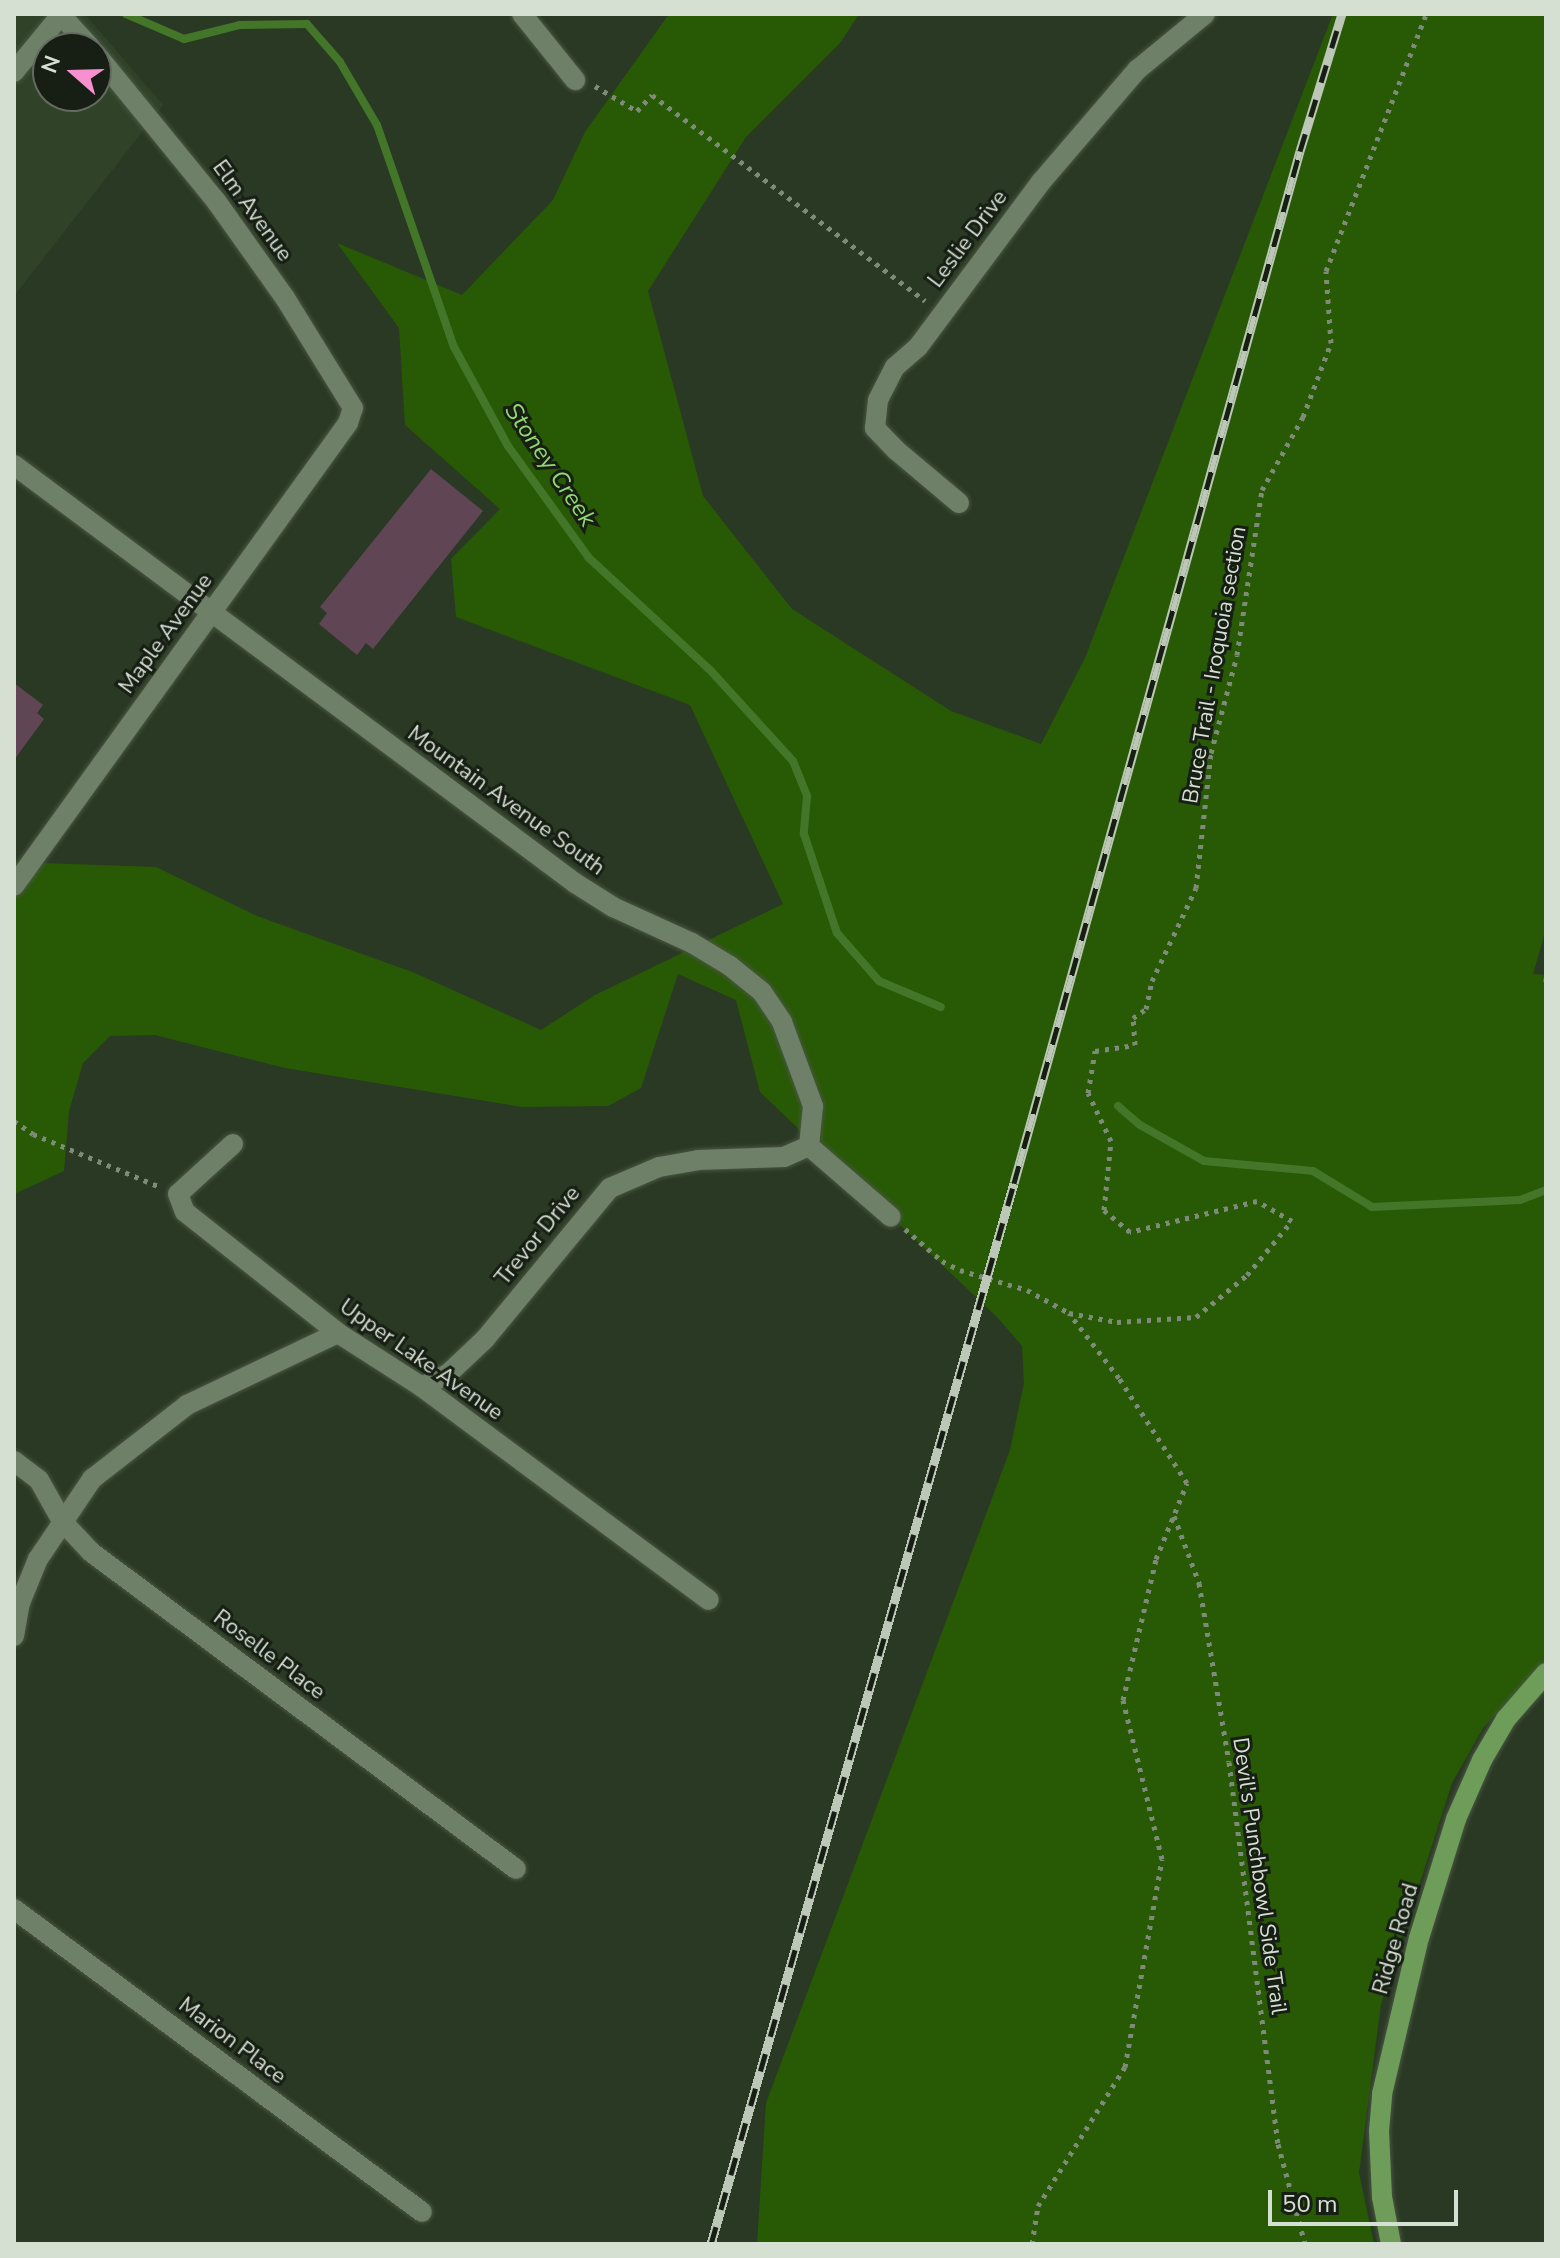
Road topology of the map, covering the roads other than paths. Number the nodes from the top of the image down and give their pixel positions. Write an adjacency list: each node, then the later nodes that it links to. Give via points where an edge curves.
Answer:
1 (60, 14): 4 (street); 5 (street)
2 (522, 14): 7 (street)
3 (1205, 14): 10 (street, Leslie Drive, via 1137,70 1099,113 918,347 895,367 878,400 875,428)
4 (76, 32)
5 (14, 72)
6 (112, 74): 8 (street, Elm Avenue, via 216,201 285,298)
7 (575, 80)
8 (353, 408): 11 (street, Maple Avenue, via 348,423)
9 (14, 465): 11 (street, Mountain Avenue South)
10 (959, 503)
11 (212, 612): 12 (street, Maple Avenue); 14 (street, Mountain Avenue South, via 575,883 613,907 692,943 762,992 782,1022 813,1106)
12 (14, 886)
13 (233, 1144): 16 (street, Upper Lake Avenue, via 178,1194 185,1212)
14 (809, 1146): 15 (street); 17 (street, Trevor Drive, via 784,1157 659,1167 610,1188 485,1339 449,1373)
15 (891, 1217)
16 (338, 1333): 17 (street, Upper Lake Avenue); 19 (street, via 187,1405 92,1479)
17 (422, 1387): 20 (street, Upper Lake Avenue)
18 (14, 1461): 19 (street, Roselle Place, via 39,1480)
19 (62, 1521): 21 (street, via 38,1559 20,1603); 23 (street, Roselle Place, via 91,1552)
20 (709, 1600)
21 (14, 1636)
22 (1546, 1673): 26 (main road, Ridge Road, via 1506,1719 1482,1760 1456,1819 1419,1938 1382,2094 1382,2197)
23 (516, 1869)
24 (14, 1909): 25 (street, Marion Place)
25 (422, 2212)
26 (1391, 2244)

